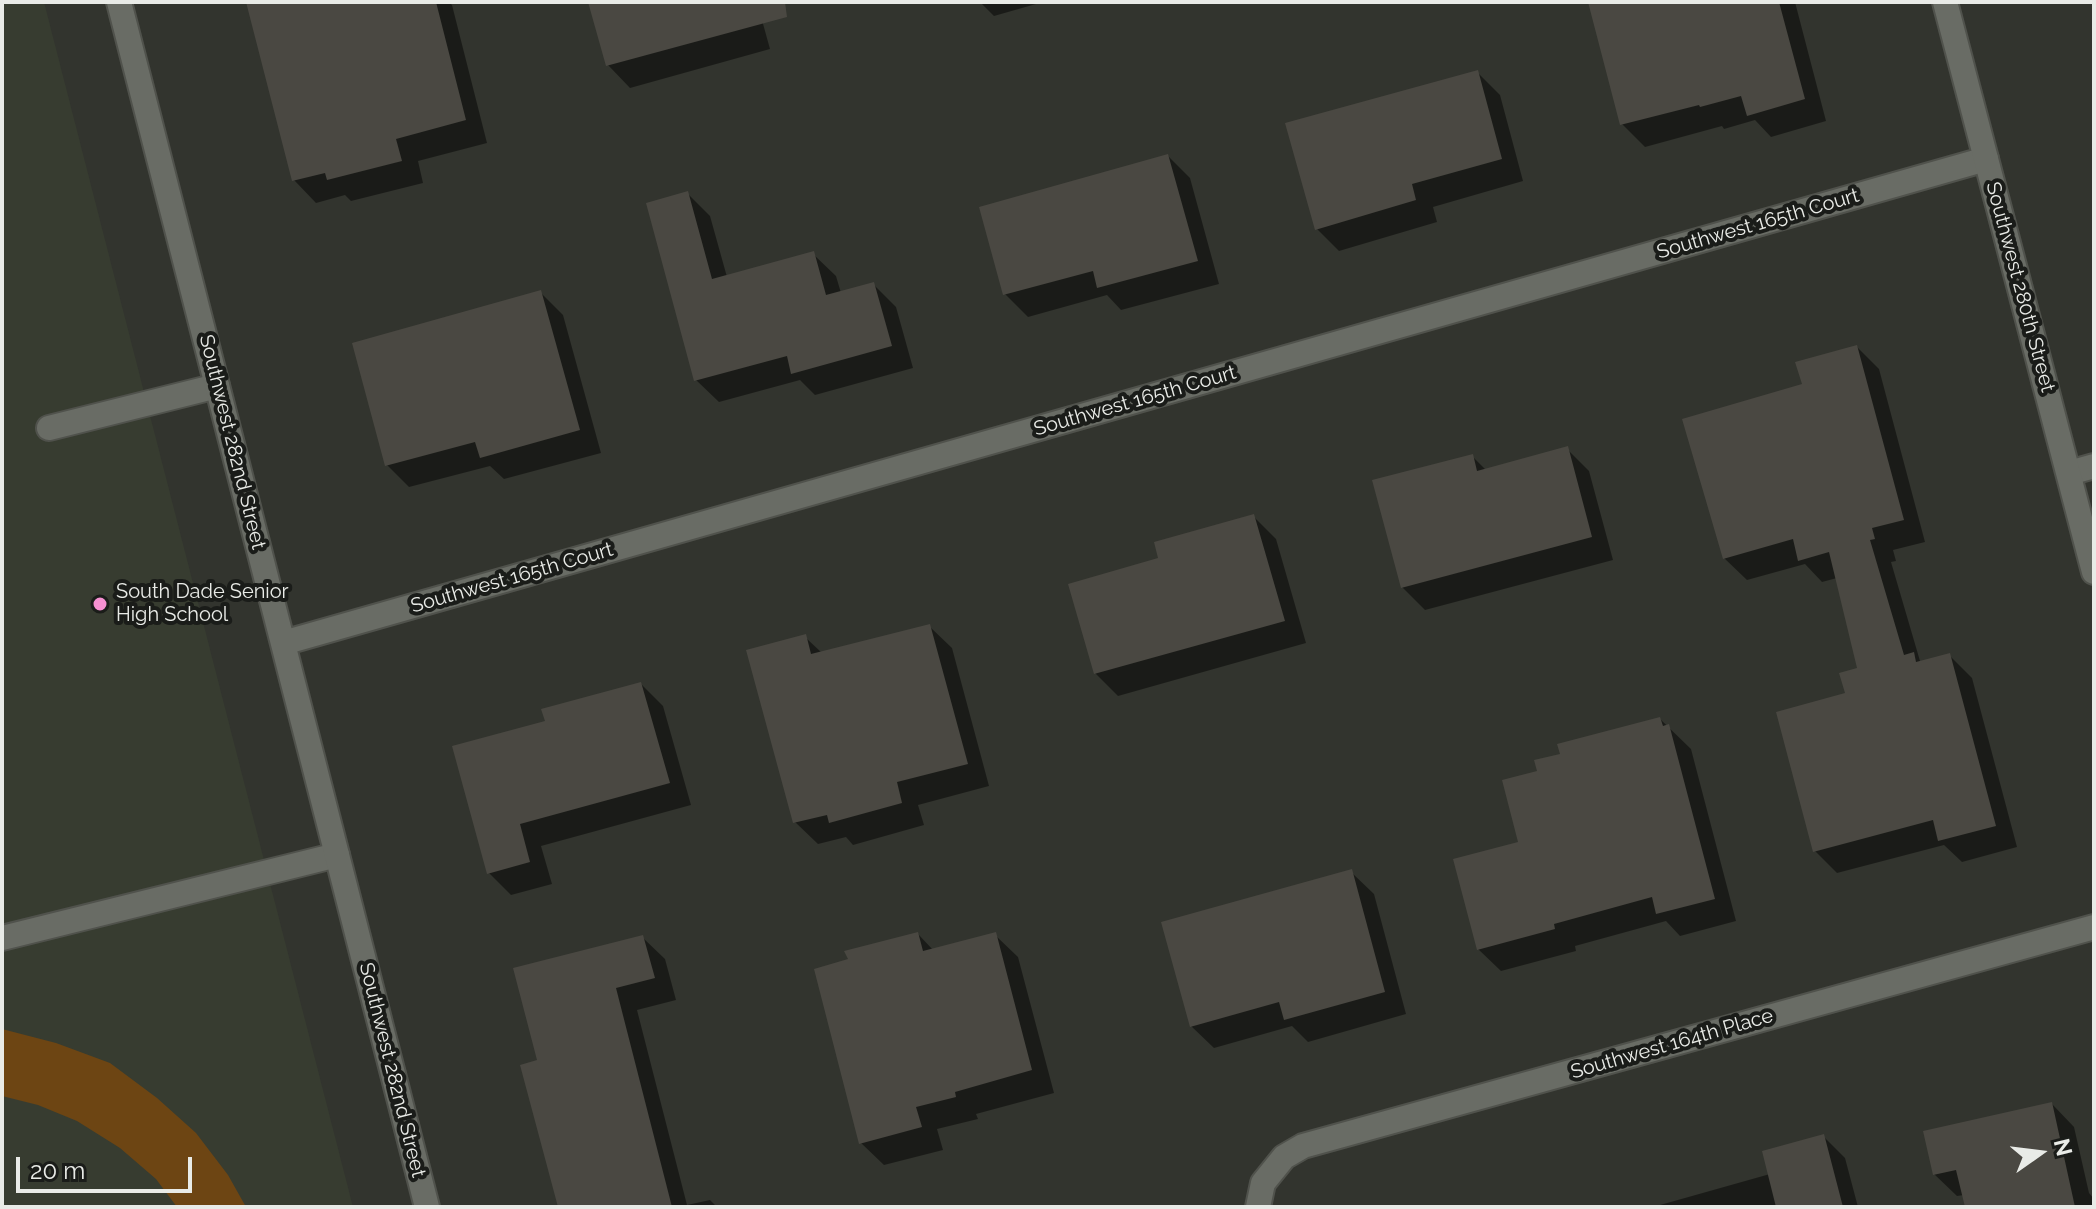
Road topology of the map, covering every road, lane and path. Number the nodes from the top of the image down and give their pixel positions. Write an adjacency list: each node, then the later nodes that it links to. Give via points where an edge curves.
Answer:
1 (119, 2): 4 (street, Southwest 282nd Street)
2 (1945, 2): 3 (street, Southwest 280th Street)
3 (1986, 159): 7 (street, Southwest 280th Street); 9 (street, Southwest 165th Court)
4 (217, 386): 5 (street); 9 (street, Southwest 282nd Street)
5 (49, 428)
6 (2094, 466): 7 (street)
7 (2069, 473): 8 (street, Southwest 280th Street)
8 (2094, 572)
9 (283, 643): 10 (street, Southwest 282nd Street)
10 (337, 855): 12 (street); 14 (street, Southwest 282nd Street)
11 (2094, 927): 13 (street, Southwest 164th Place, via 1303,1146 1284,1157)
12 (2, 938)
13 (1260, 1195)
14 (427, 1207)

